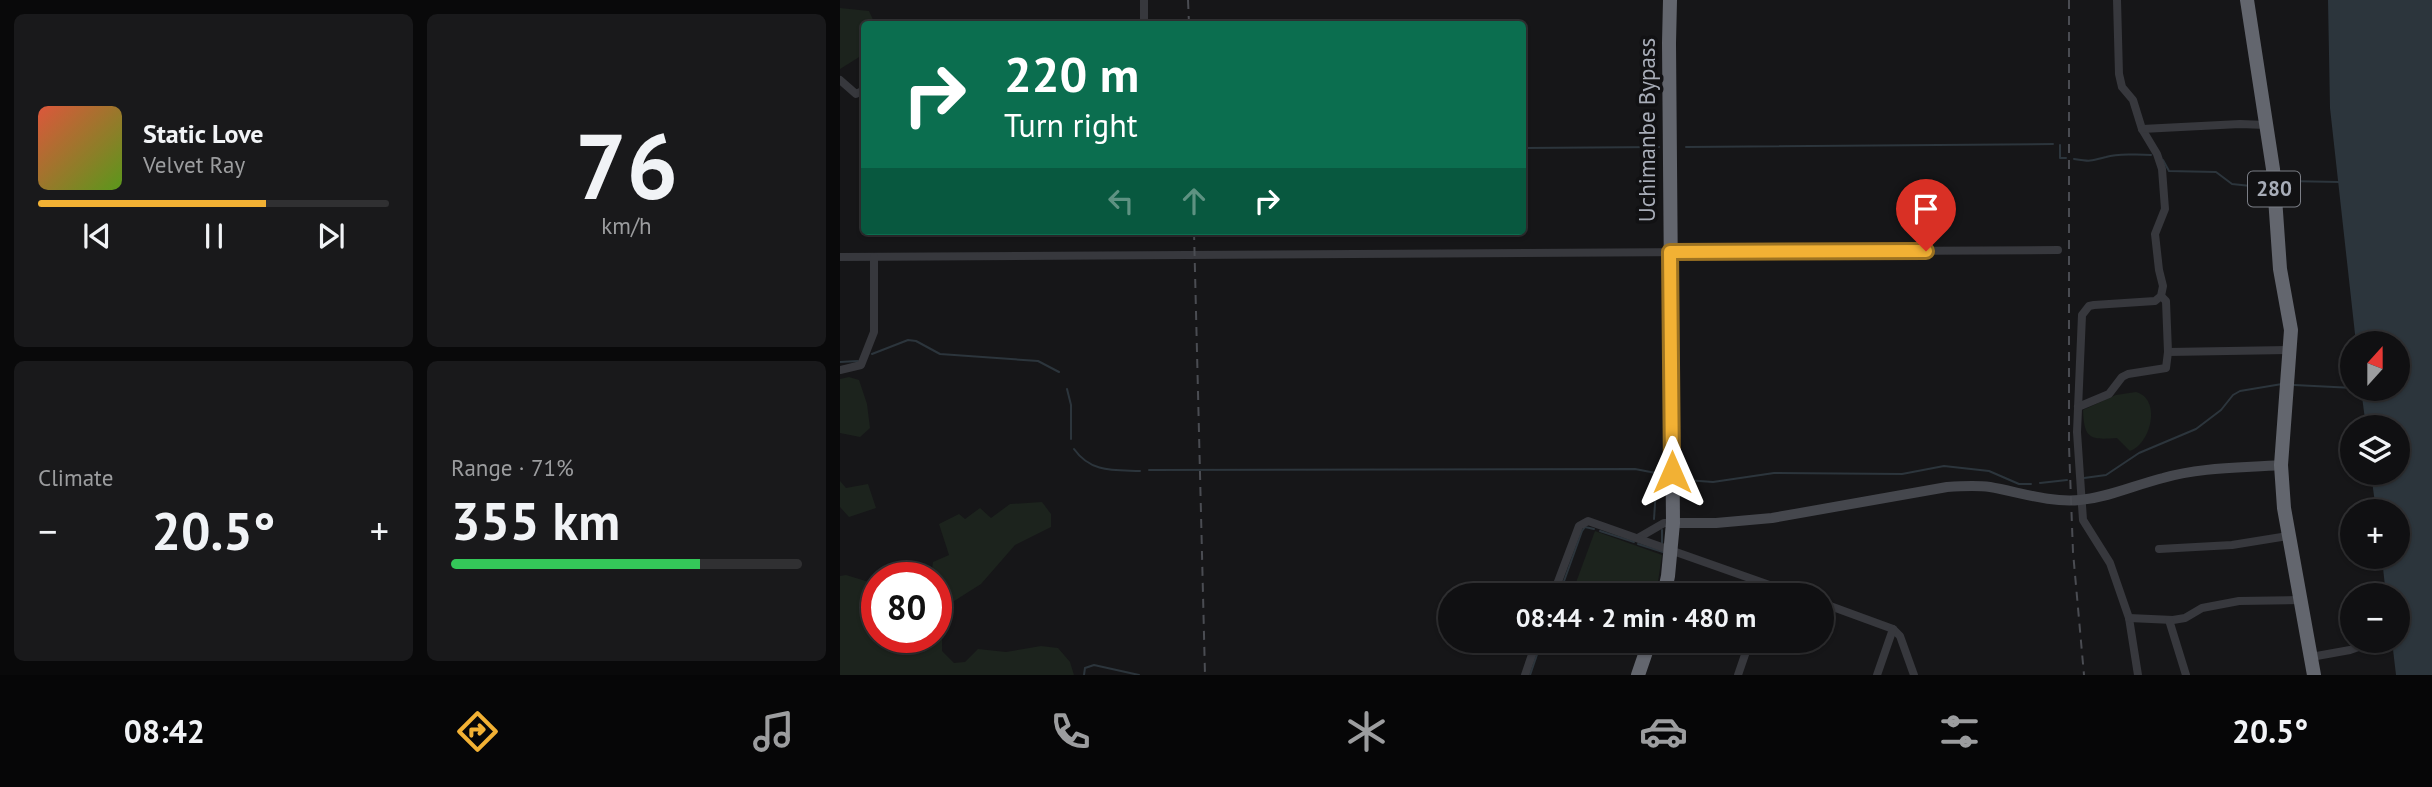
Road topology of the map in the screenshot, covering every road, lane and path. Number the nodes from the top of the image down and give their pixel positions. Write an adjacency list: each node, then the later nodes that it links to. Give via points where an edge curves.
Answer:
1 (1144, 0): 5 (street)
2 (1670, 0): 11 (highway, Uchimanbe Bypass)
3 (2117, 0): 9 (street, via 2119,74)
4 (2247, 0): 8 (highway, 280)
5 (1144, 21)
6 (840, 80): 7 (street, via 856,94)
7 (861, 92)
8 (2266, 125): 9 (street); 15 (highway, 280)
9 (2142, 129): 14 (street, via 2162,169 2165,209 2155,234)
10 (2058, 250): 11 (street)
11 (1670, 252): 13 (street); 21 (highway, Uchimanbe Bypass)
12 (840, 257): 13 (street)
13 (874, 257): 17 (street, via 872,339 861,365)
14 (2161, 296): 16 (street, via 2166,301); 18 (street, via 2149,302 2094,304 2082,315)
15 (2290, 350): 16 (street); 19 (highway, 280)
16 (2168, 352): 18 (street, via 2164,370 2128,374 2109,394)
17 (840, 370)
18 (2078, 407): 20 (street)
19 (2281, 465): 20 (street, via 2190,472); 22 (highway, 280)
20 (2081, 500): 21 (street, via 1987,486 1947,486 1772,518); 31 (street, via 2083,520 2110,563)
21 (1673, 523): 23 (street, via 1664,523); 25 (highway, Uchimanbe Bypass)
22 (2288, 536): 24 (street); 29 (highway, 280)
23 (1638, 538): 25 (street); 26 (street, via 1583,522)
24 (2159, 549)
25 (1671, 550): 27 (highway, Uchimanbe Bypass); 28 (street)
26 (1558, 583)
27 (1666, 583)
28 (1762, 583)
29 (2301, 600): 32 (street, via 2239,601); 38 (highway, 280)
30 (1834, 607): 33 (street)
31 (2129, 618): 32 (street); 44 (street)
32 (2169, 620): 45 (street)
33 (1893, 629): 42 (street); 43 (street)
34 (2340, 652): 38 (street)
35 (1533, 653): 39 (street)
36 (1646, 653): 40 (highway)
37 (1746, 653): 41 (street)
38 (2311, 657): 46 (highway, 280)
39 (1525, 675)
40 (1638, 675)
41 (1738, 675)
42 (1877, 675)
43 (1914, 675)
44 (2138, 675)
45 (2186, 675)
46 (2315, 675)

